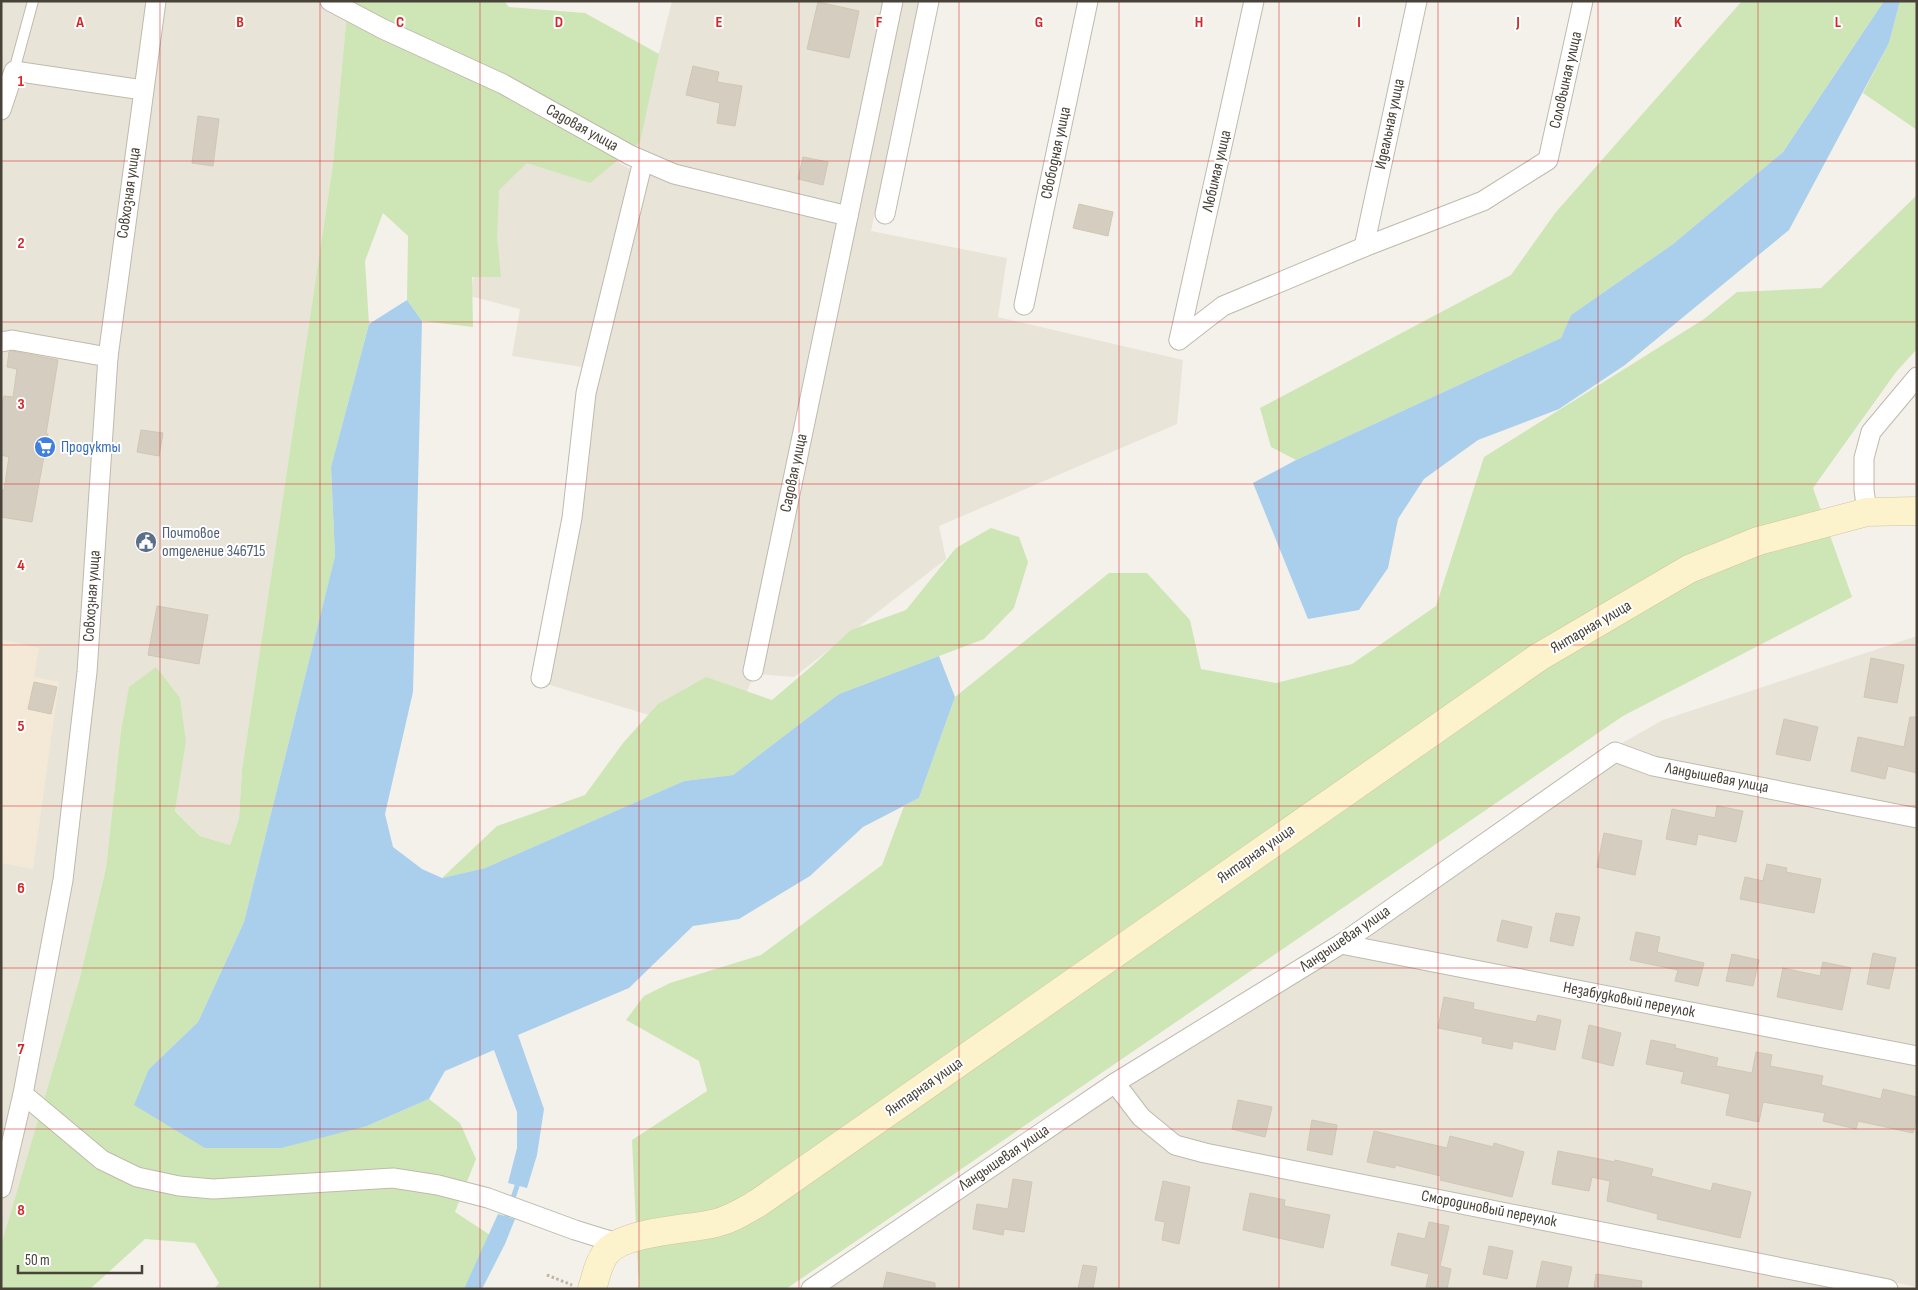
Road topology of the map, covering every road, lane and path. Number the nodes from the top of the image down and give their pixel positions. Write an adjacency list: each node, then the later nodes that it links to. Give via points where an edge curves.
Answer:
1 (33, 1): 10 (lane)
2 (156, 1): 11 (street, Совхозная улица)
3 (330, 1): 13 (street, Садовая улица, via 503,84)
4 (893, 1): 15 (street, Садовая улица)
5 (929, 1): 14 (street)
6 (1088, 1): 17 (street, Свободная улица)
7 (1254, 1): 16 (street, Любимая улица, via 1179,340 1224,306)
8 (1417, 1): 16 (street, Идеальная улица)
9 (1583, 1): 16 (street, Соловьиная улица, via 1548,160 1483,201)
10 (14, 71): 11 (street); 12 (street)
11 (143, 90): 19 (street, Совхозная улица)
12 (1, 110)
13 (643, 161): 15 (street, Садовая улица, via 674,174); 24 (street, via 586,394 572,518)
14 (885, 214)
15 (848, 216): 23 (street, Садовая улица)
16 (1364, 247)
17 (1024, 305)
18 (1, 342): 19 (street, via 12,340)
19 (108, 357): 29 (street, Совхозная улица, via 87,672 63,880)
20 (1917, 377): 22 (street, via 1871,432 1864,458)
21 (1917, 510): 22 (street, Янтарная улица)
22 (1867, 512): 31 (street, Янтарная улица, via 1758,541 1690,570 1539,657 758,1203 717,1223 633,1237)
23 (753, 671)
24 (541, 678)
25 (1917, 818): 26 (street, Ландышевая улица, via 1653,766 1615,752)
26 (1341, 944): 27 (street, Незабудковый переулок); 28 (street, Ландышевая улица)
27 (1917, 1056)
28 (1115, 1083): 34 (street, Ландышевая улица); 35 (street, Смородиновый переулок, via 1141,1117 1175,1145 1205,1153)
29 (23, 1094): 30 (street, Совхозная улица); 31 (street, via 102,1160 137,1177 213,1189 393,1178 438,1184)
30 (1, 1188)
31 (618, 1243): 33 (street, via 606,1253)
32 (547, 1275): 33 (path)
33 (582, 1287)
34 (811, 1289)
35 (1888, 1289)

